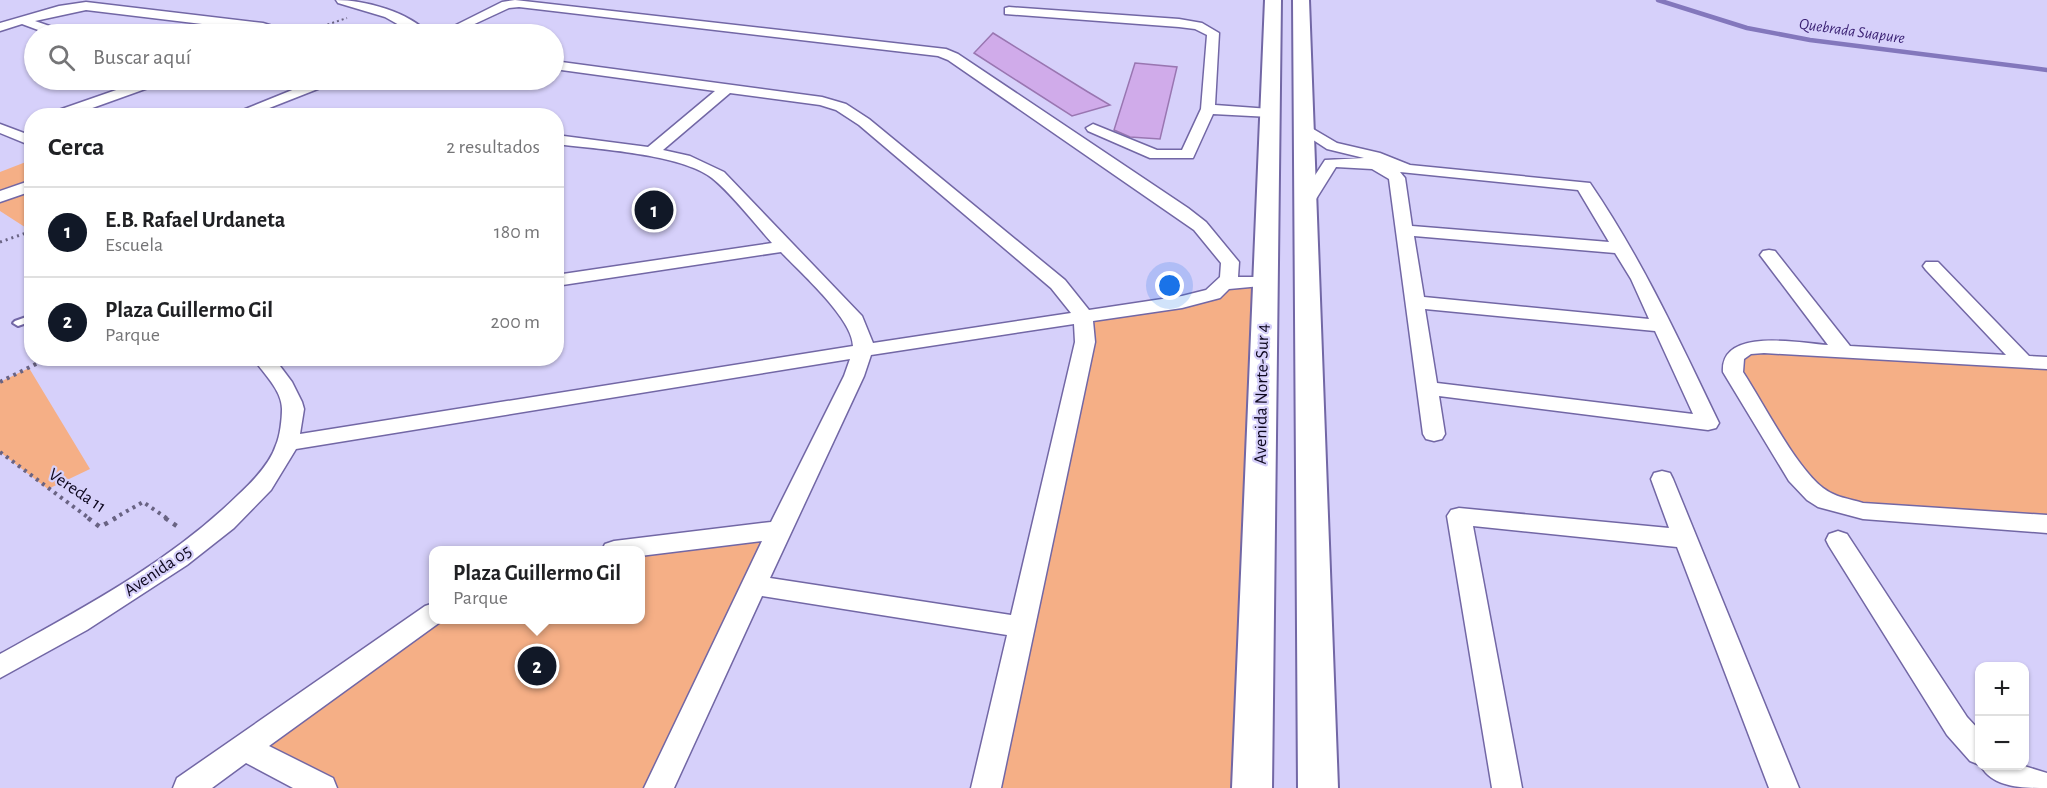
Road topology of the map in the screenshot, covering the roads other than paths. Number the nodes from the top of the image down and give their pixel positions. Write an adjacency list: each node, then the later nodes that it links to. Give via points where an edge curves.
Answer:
1 (342, 0): 5 (street)
2 (391, 0): 5 (street)
3 (1273, 0): 20 (main road, Avenida Norte-Sur 4)
4 (1301, 0): 22 (main road)
5 (374, 8): 10 (street)
6 (1009, 11): 19 (street, via 1203,27 1213,33)
7 (22, 20): 8 (street); 9 (street, via 94,6); 12 (street)
8 (33, 24)
9 (239, 24)
10 (407, 24)
11 (465, 24): 41 (street, via 519,3 940,52 1016,99 1200,226 1230,262 1231,272)
12 (0, 27)
13 (564, 66): 14 (street)
14 (727, 88): 28 (street); 43 (street, via 822,101 848,111 1058,284)
15 (129, 90): 17 (street)
16 (306, 90): 18 (street)
17 (78, 108)
18 (267, 108)
19 (1208, 109): 20 (street); 23 (street, via 1188,155 1155,155)
20 (1270, 113): 40 (main road, Avenida Norte-Sur 4)
21 (24, 126): 24 (street)
22 (1303, 127): 27 (street); 33 (main road)
23 (1093, 128)
24 (4, 130): 25 (street)
25 (24, 139)
26 (564, 140): 28 (street)
27 (1332, 146): 29 (street); 30 (street)
28 (650, 153): 35 (street, via 710,168)
29 (1374, 160): 30 (street); 34 (street, via 1397,178); 36 (street, via 1413,170 1584,186)
30 (1331, 164): 33 (street)
31 (24, 188): 32 (street)
32 (0, 197)
33 (1305, 203): 74 (main road)
34 (1404, 230): 36 (street); 42 (street)
35 (784, 246): 39 (street); 47 (street, via 855,320)
36 (1621, 248): 46 (street)
37 (1769, 255): 48 (street)
38 (1932, 266): 49 (street)
39 (564, 280)
40 (1265, 281): 41 (street); 73 (main road, Avenida Norte-Sur 4)
41 (1225, 284): 43 (street, via 1214,294 1182,302)
42 (1415, 302): 46 (street); 52 (street)
43 (1083, 315): 47 (street); 63 (street, via 1085,342)
44 (24, 321): 45 (lane)
45 (18, 323)
46 (1664, 326): 52 (street, via 1708,423)
47 (863, 350): 54 (street); 57 (street)
48 (1844, 352): 49 (street); 56 (street, via 1753,348 1738,352 1732,360 1733,372 1797,475 1815,494 1839,506 1863,511)
49 (2024, 362): 50 (street)
50 (2047, 363)
51 (269, 366): 54 (street, via 293,408)
52 (1427, 388): 53 (street)
53 (1434, 434)
54 (289, 443): 64 (street, Avenida 05, via 264,482 201,542 151,578)
55 (1662, 479): 58 (street)
56 (2047, 524)
57 (780, 530): 60 (street); 61 (street)
58 (1686, 539): 75 (street, via 1459,516); 76 (street)
59 (1838, 540): 65 (street, via 1957,726)
60 (645, 546)
61 (754, 585): 63 (street); 71 (street)
62 (429, 617): 66 (street)
63 (1023, 627): 72 (street)
64 (0, 667)
65 (1975, 746)
66 (245, 748): 69 (street); 70 (street)
67 (2004, 770): 68 (street)
68 (2047, 787)
69 (188, 788)
70 (322, 788)
71 (659, 788)
72 (986, 788)
73 (1252, 788)
74 (1318, 788)
75 (1507, 788)
76 (1784, 788)

